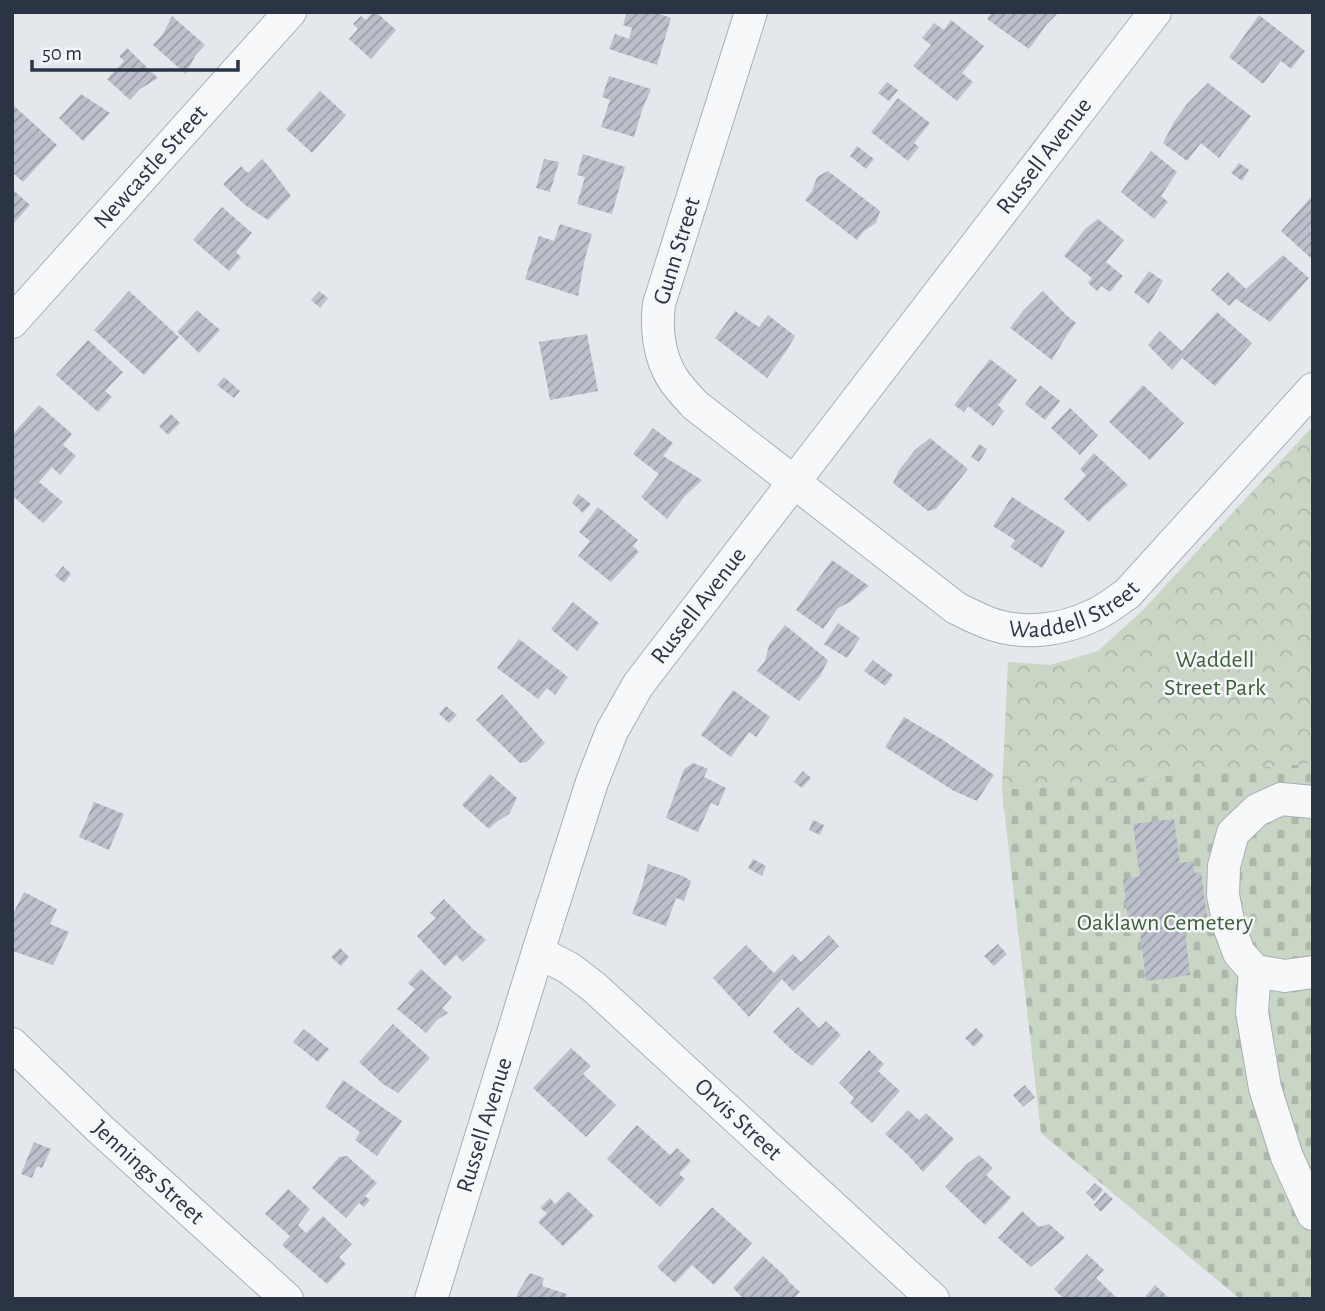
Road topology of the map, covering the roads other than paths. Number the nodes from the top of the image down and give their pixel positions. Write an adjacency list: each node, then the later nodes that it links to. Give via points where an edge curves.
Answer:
1 (290, 12): 4 (street, Newcastle Street)
2 (751, 12): 6 (street, Gunn Street, via 659,304 658,335 666,367 695,405)
3 (1155, 12): 6 (street, Russell Avenue)
4 (12, 322)
5 (1313, 389): 6 (street, Waddell Street, via 1127,594 1096,615 1060,627 1023,630 988,623 956,608)
6 (793, 481): 8 (street, Russell Avenue, via 638,685 612,731)
7 (1313, 802): 9 (street, via 1281,799 1257,810 1233,833 1224,866 1223,895 1239,953)
8 (538, 952): 14 (street, Russell Avenue); 15 (street, Orvis Street, via 595,988)
9 (1255, 971): 10 (street, via 1285,976); 12 (street, via 1252,1012 1265,1088 1287,1157)
10 (1313, 972)
11 (12, 1044): 13 (street, Jennings Street)
12 (1313, 1214)
13 (287, 1299)
14 (431, 1299)
15 (933, 1299)

